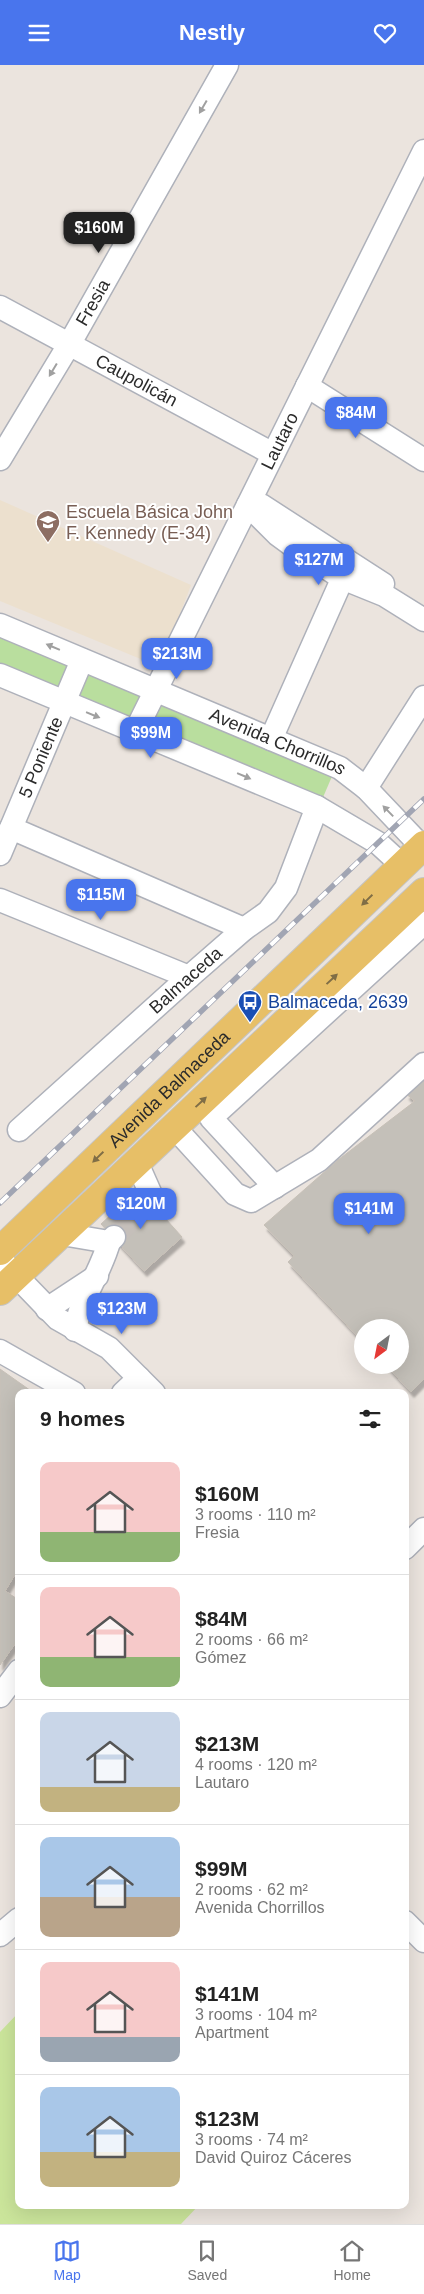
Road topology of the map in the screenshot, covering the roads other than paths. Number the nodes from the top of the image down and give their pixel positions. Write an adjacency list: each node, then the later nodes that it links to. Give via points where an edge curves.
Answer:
1 (227, 65): 4 (street, Fresia, one-way to 4)
2 (424, 151): 5 (street, Lautaro)
3 (0, 307): 4 (street, Caupolicán)
4 (70, 343): 6 (street, Caupolicán); 7 (street, Fresia, one-way to 7)
5 (307, 386): 6 (street, Lautaro); 8 (street)
6 (273, 454): 9 (street, Lautaro)
7 (0, 459)
8 (424, 460)
9 (250, 502): 10 (street, via 278,535); 16 (street, Lautaro)
10 (346, 570): 11 (street); 12 (street); 20 (street)
11 (424, 610)
12 (424, 620)
13 (0, 625): 14 (street, Avenida Chorrillos, one-way to 13)
14 (82, 660): 16 (street, Avenida Chorrillos); 18 (street, 5 Poniente)
15 (0, 675): 18 (street)
16 (156, 691): 19 (street, Lautaro); 20 (street, Avenida Chorrillos)
17 (424, 697): 21 (street)
18 (64, 703): 19 (street, one-way to 19); 23 (street, 5 Poniente)
19 (135, 732): 22 (street, one-way to 22)
20 (271, 739): 21 (street, Avenida Chorrillos, via 340,768)
21 (366, 788): 24 (street, Avenida Chorrillos, one-way to 21)
22 (316, 807): 26 (street, via 378,843); 31 (street, Balmaceda, via 286,888 268,912)
23 (11, 828): 25 (street, 5 Poniente); 31 (street)
24 (423, 847): 26 (main road, Avenida Balmaceda)
25 (0, 854)
26 (403, 866): 27 (main road); 40 (main road, Avenida Balmaceda, one-way to 40)
27 (424, 884)
28 (424, 893): 34 (main road, Avenida Balmaceda, one-way to 28)
29 (0, 900): 32 (street)
30 (424, 923): 37 (street, via 211,1118)
31 (244, 929): 32 (street, Balmaceda)
32 (189, 977): 35 (street, Balmaceda)
33 (424, 1064): 37 (street, via 319,1160)
34 (175, 1127): 36 (main road, Avenida Balmaceda); 37 (street, via 234,1194 251,1201)
35 (19, 1130)
36 (137, 1163): 38 (street, via 153,1199); 39 (main road, Avenida Balmaceda)
37 (276, 1187)
38 (150, 1201)
39 (62, 1234): 41 (main road, Avenida Balmaceda); 42 (street, via 111,1240)
40 (0, 1251)
41 (6, 1275): 43 (street)
42 (97, 1276): 43 (street); 44 (street, via 80,1311)
43 (47, 1309): 44 (street)
44 (75, 1330): 46 (street, via 108,1348)
45 (0, 1351): 47 (street)
46 (139, 1388)
47 (67, 1389)
48 (424, 1529): 49 (street)
49 (409, 1544)
50 (15, 1676): 51 (street)
51 (0, 1696)
52 (15, 1922): 54 (street)
53 (409, 1926): 55 (street)
54 (0, 1935)
55 (424, 1941)

